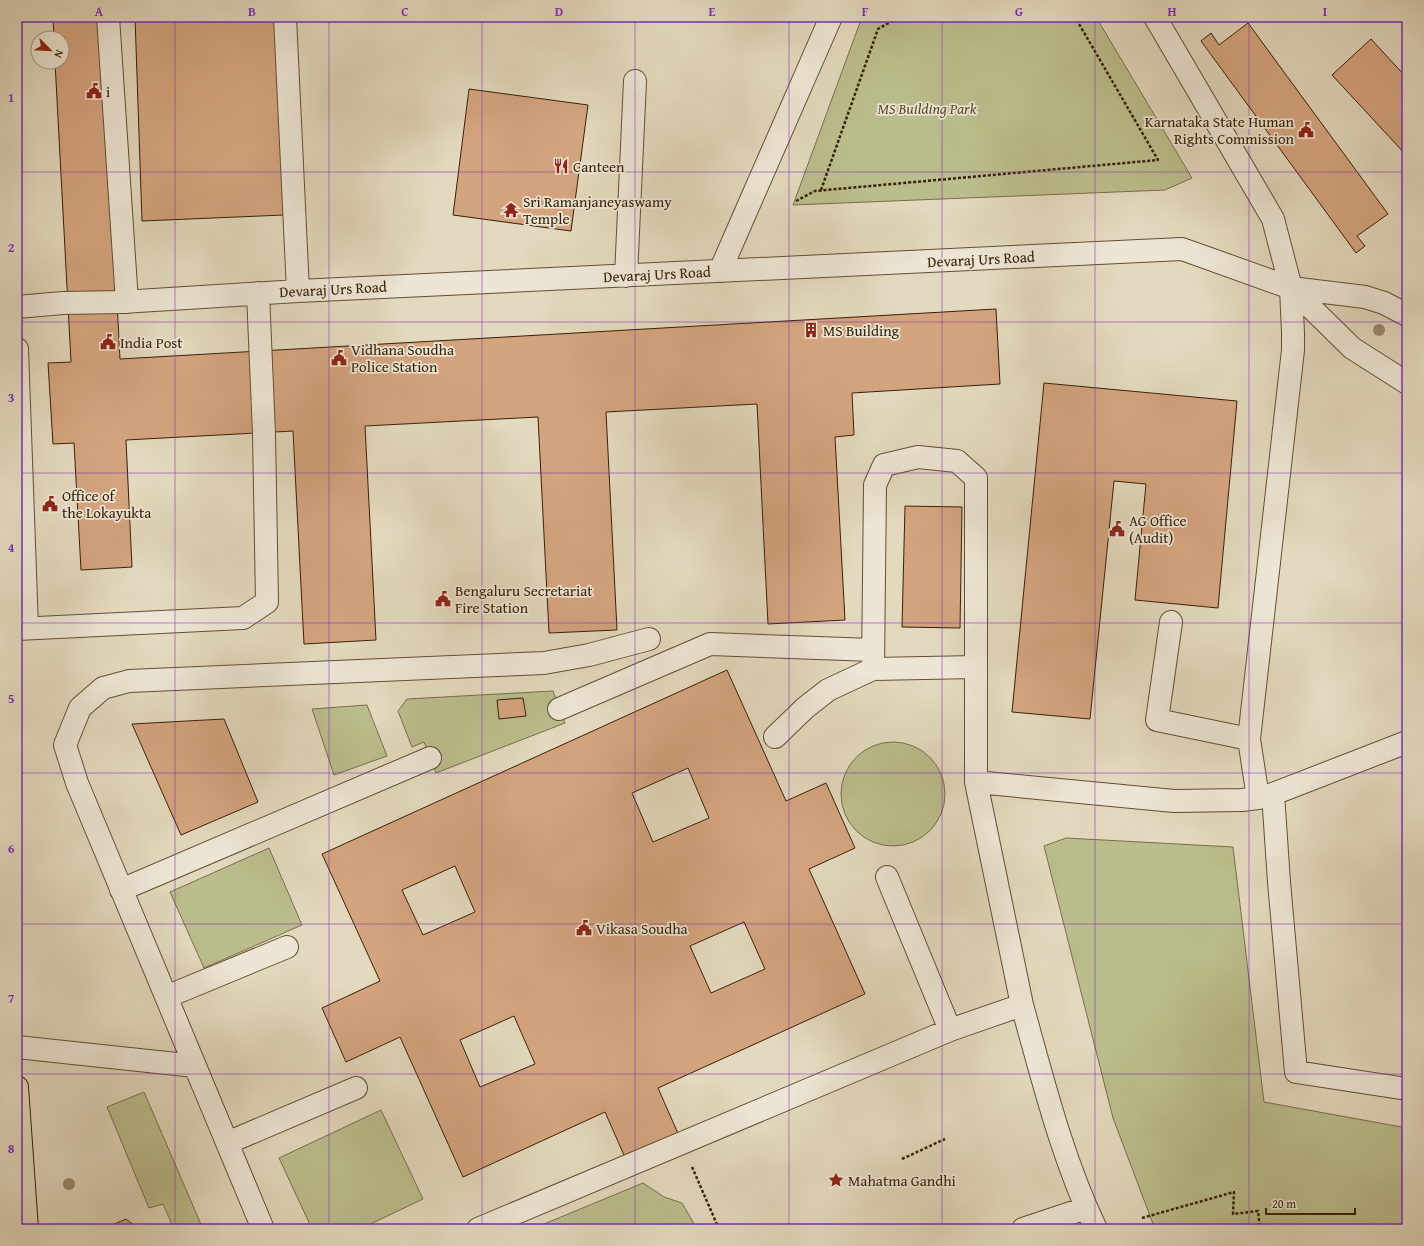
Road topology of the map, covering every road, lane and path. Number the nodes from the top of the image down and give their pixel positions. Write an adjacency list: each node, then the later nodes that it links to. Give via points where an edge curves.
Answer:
1 (108, 17): 15 (street)
2 (285, 17): 13 (street)
3 (831, 17): 10 (street)
4 (899, 17): 8 (path, via 878,29)
5 (1076, 17): 8 (path, via 1158,160)
6 (1155, 17): 12 (street, via 1273,219)
7 (635, 81): 11 (street)
8 (821, 190): 9 (path)
9 (796, 201)
10 (720, 271): 11 (street, Devaraj Urs Road); 12 (street, Devaraj Urs Road, via 1182,249)
11 (626, 276): 13 (street, Devaraj Urs Road)
12 (1291, 288): 17 (street, Devaraj Urs Road, via 1365,296); 19 (street, Devaraj Urs Road, via 1352,348); 27 (street, via 1292,350)
13 (298, 291): 14 (street, Devaraj Urs Road)
14 (258, 293): 15 (street, Devaraj Urs Road); 21 (street, via 268,602 243,618)
15 (127, 302): 16 (street, Devaraj Urs Road)
16 (17, 307)
17 (1407, 315)
18 (17, 349): 21 (street)
19 (1407, 384)
20 (1171, 622): 27 (street, via 1157,720)
21 (22, 629)
22 (649, 639): 33 (street, via 589,655 544,663 129,681 103,688 80,708 65,745 77,782)
23 (873, 659): 24 (street); 24 (street, via 875,485 884,465 918,457 957,461 976,478); 25 (street, via 710,644); 26 (street, via 828,690)
24 (976, 667): 30 (street)
25 (559, 709)
26 (774, 736)
27 (1249, 739): 31 (street)
28 (1407, 742): 31 (street)
29 (430, 758): 33 (street)
30 (976, 782): 31 (street, via 1174,801 1242,800); 36 (street)
31 (1265, 796): 42 (street, via 1279,882 1296,1072)
32 (887, 877): 37 (street)
33 (122, 890): 35 (street)
34 (287, 947): 35 (street)
35 (166, 996): 39 (street)
36 (1022, 1004): 37 (street); 47 (street, via 1065,1152)
37 (950, 1030): 45 (street)
38 (17, 1047): 39 (street)
39 (195, 1066): 44 (street)
40 (17, 1087): 49 (main road)
41 (356, 1088): 44 (street)
42 (1407, 1090)
43 (945, 1139): 46 (path)
44 (227, 1143): 50 (street)
45 (682, 1143): 51 (street); 52 (path)
46 (902, 1159)
47 (1086, 1208): 53 (street); 54 (street)
48 (1142, 1218): 55 (path, via 1234,1192 1233,1214 1258,1211)
49 (27, 1229)
50 (263, 1229)
51 (478, 1229)
52 (719, 1229)
53 (1023, 1229)
54 (1096, 1229)
55 (1260, 1229)

